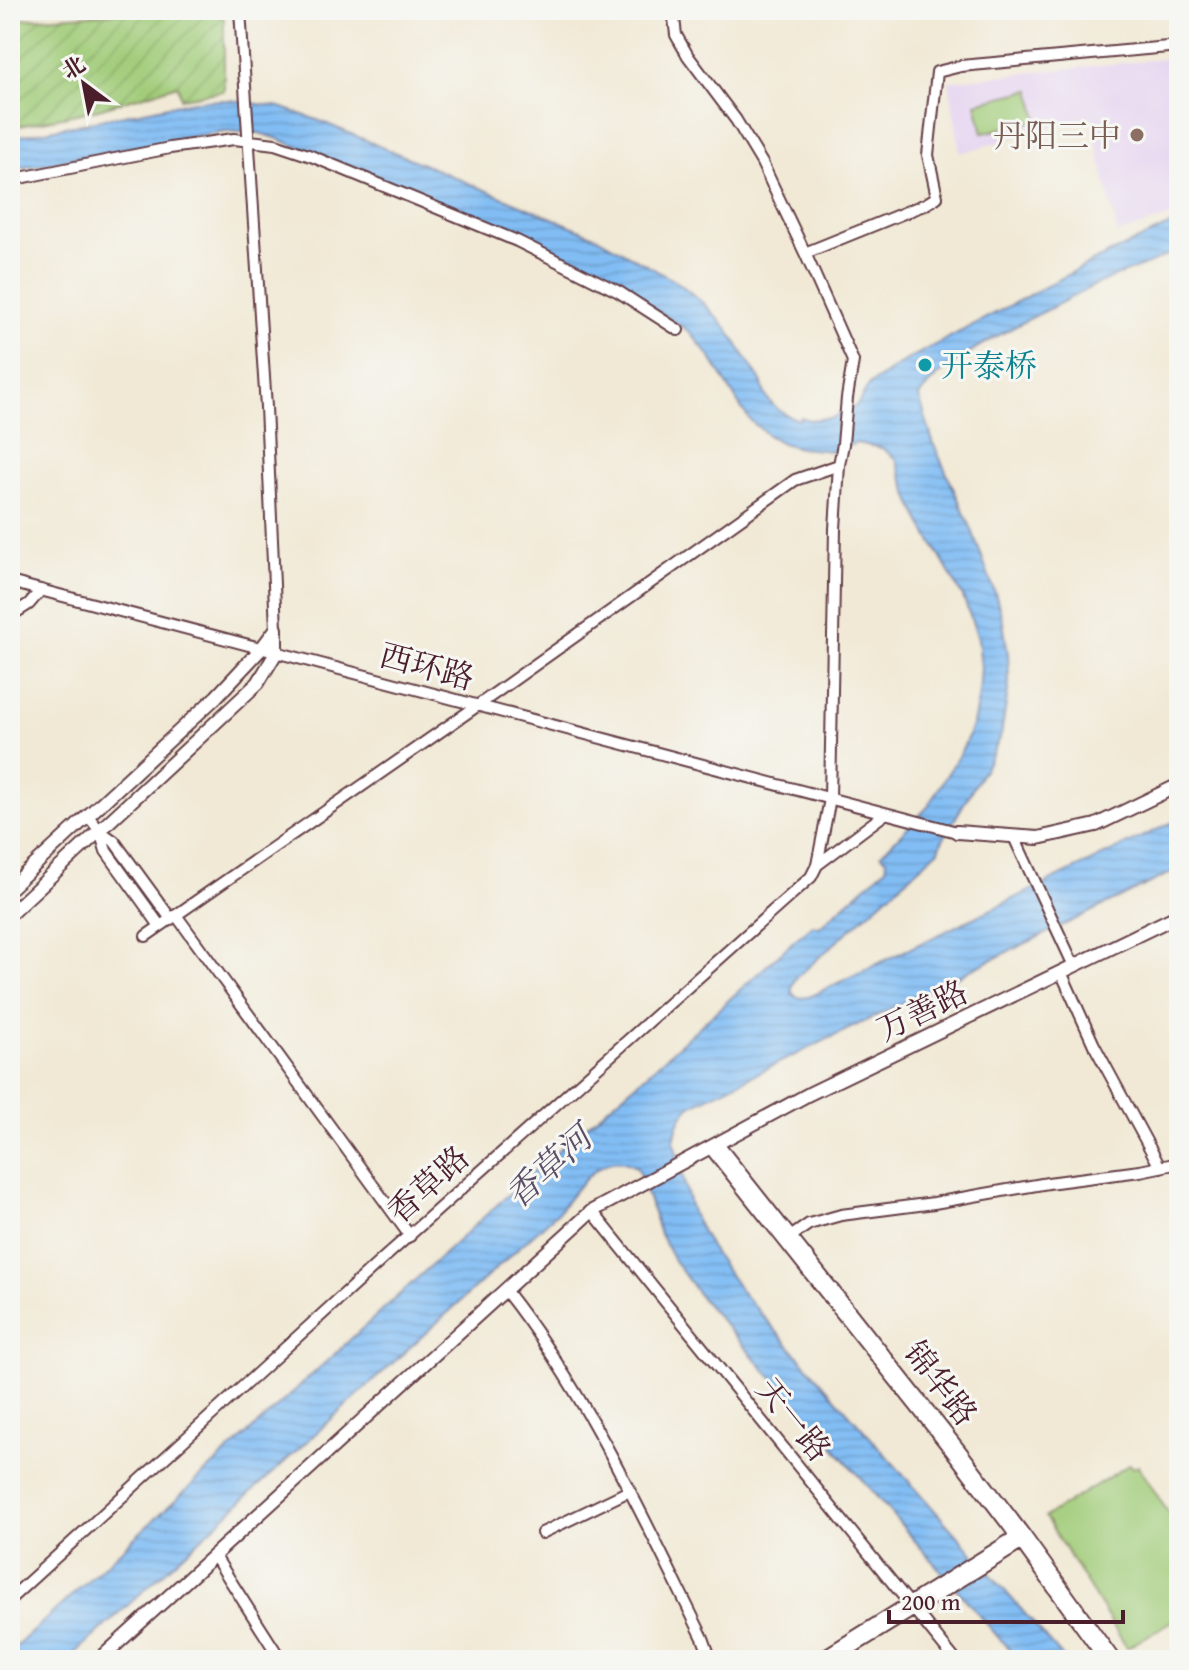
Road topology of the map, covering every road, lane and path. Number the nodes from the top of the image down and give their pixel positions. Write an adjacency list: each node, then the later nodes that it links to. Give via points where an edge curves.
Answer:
1 (240, 10): 4 (street)
2 (673, 10): 6 (street, via 676,35 762,163)
3 (1179, 46): 6 (street, via 937,72 928,155 937,197)
4 (249, 137): 5 (street); 7 (street, via 311,156 517,241 619,292); 12 (street)
5 (10, 180)
6 (805, 253): 8 (street, via 853,361)
7 (678, 330)
8 (839, 465): 15 (street, via 795,480); 17 (street)
9 (10, 582): 10 (street, 西环路)
10 (41, 590): 11 (street); 13 (street, 西环路)
11 (10, 616)
12 (276, 629): 13 (main road); 14 (main road)
13 (261, 649): 14 (street, 西环路); 19 (main road)
14 (276, 653): 15 (street, 西环路); 20 (main road, via 258,683)
15 (477, 706): 17 (street, 西环路); 27 (street)
16 (1179, 785): 22 (main road, via 1096,825 1038,838)
17 (830, 799): 18 (street, 西环路); 23 (street)
18 (885, 814): 21 (street, 西环路); 23 (street, 香草路)
19 (88, 816): 20 (street); 24 (main road)
20 (100, 831): 25 (main road); 27 (street, via 114,841); 28 (street, via 106,851)
21 (957, 832): 22 (main road)
22 (1014, 837): 30 (street)
23 (817, 865): 36 (street, 香草路, via 811,877)
24 (10, 888)
25 (10, 914)
26 (1179, 915): 30 (main road, 万善路)
27 (173, 917): 28 (street); 36 (street)
28 (160, 926): 29 (street)
29 (146, 936)
30 (1074, 966): 31 (main road, 万善路)
31 (1061, 972): 32 (main road, 万善路); 34 (street)
32 (714, 1146): 35 (main road, 万善路); 37 (street, 锦华路)
33 (1179, 1163): 34 (street)
34 (1160, 1167): 37 (street, via 853,1213 809,1224)
35 (592, 1211): 38 (main road, 万善路); 44 (street, 天一路)
36 (410, 1236): 43 (street, 香草路)
37 (788, 1239): 41 (street, 锦华路)
38 (505, 1290): 39 (street, via 589,1415); 42 (main road, 万善路)
39 (629, 1491): 40 (street); 47 (street)
40 (542, 1533)
41 (1021, 1538): 44 (street); 51 (street, 锦华路); 52 (street, 锦华路)
42 (214, 1555): 45 (main road, 万善路); 46 (street)
43 (10, 1599)
44 (911, 1607): 48 (street); 49 (street); 50 (street, 天一路)
45 (99, 1660)
46 (281, 1660)
47 (711, 1660)
48 (817, 1660)
49 (833, 1660)
50 (955, 1660)
51 (1105, 1660)
52 (1115, 1660)

